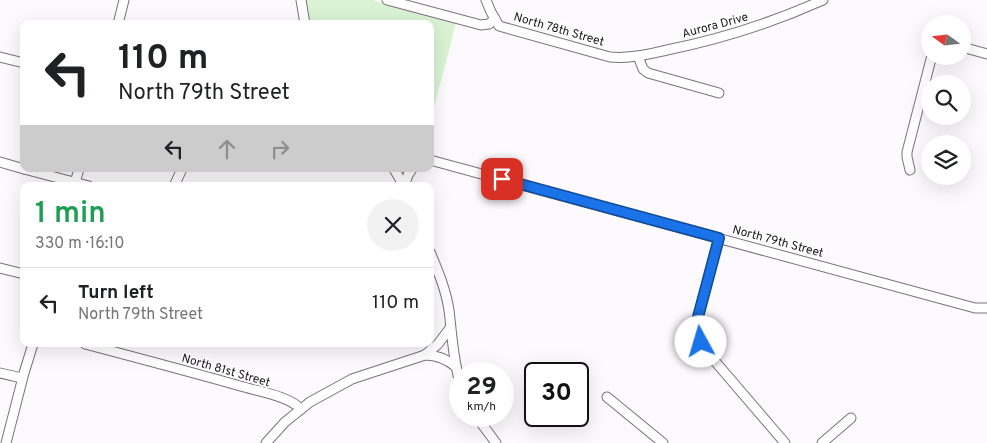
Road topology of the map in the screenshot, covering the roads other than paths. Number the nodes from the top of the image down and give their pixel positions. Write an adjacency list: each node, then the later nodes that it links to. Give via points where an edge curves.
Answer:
1 (124, 0): 7 (street)
2 (301, 0): 8 (street)
3 (387, 0): 6 (street, North 78th Street, via 481,25)
4 (486, 0): 6 (street)
5 (823, 0): 11 (street, Aurora Drive, via 742,32)
6 (495, 19): 11 (street, North 78th Street, via 499,26 610,57)
7 (119, 20)
8 (304, 20)
9 (971, 50): 10 (street)
10 (987, 54)
11 (638, 56): 15 (street, via 648,73)
12 (0, 57): 13 (street)
13 (20, 62)
14 (929, 65): 19 (street, via 907,152)
15 (719, 93)
16 (434, 161): 22 (street, North 79th Street)
17 (0, 162): 18 (street)
18 (20, 168)
19 (910, 170)
20 (34, 172): 21 (street)
21 (68, 182)
22 (719, 238): 26 (street, North 79th Street); 45 (street, via 698,317 701,342)
23 (434, 262): 29 (street, via 444,288)
24 (0, 268): 25 (street)
25 (20, 273)
26 (974, 308): 27 (street, North 79th Street); 28 (street, North 79th Street)
27 (987, 308)
28 (987, 314)
29 (450, 328): 32 (street); 34 (street)
30 (32, 347): 36 (street)
31 (96, 347): 38 (street, North 81st Street, via 288,400)
32 (425, 355): 33 (street); 38 (street, via 352,379)
33 (451, 362)
34 (455, 362)
35 (0, 373): 36 (street)
36 (22, 378): 41 (street)
37 (607, 396): 44 (street)
38 (301, 409): 42 (street)
39 (851, 418): 46 (street)
40 (484, 427): 43 (street)
41 (6, 443)
42 (266, 443)
43 (496, 443)
44 (663, 443)
45 (785, 443)
46 (822, 443)

